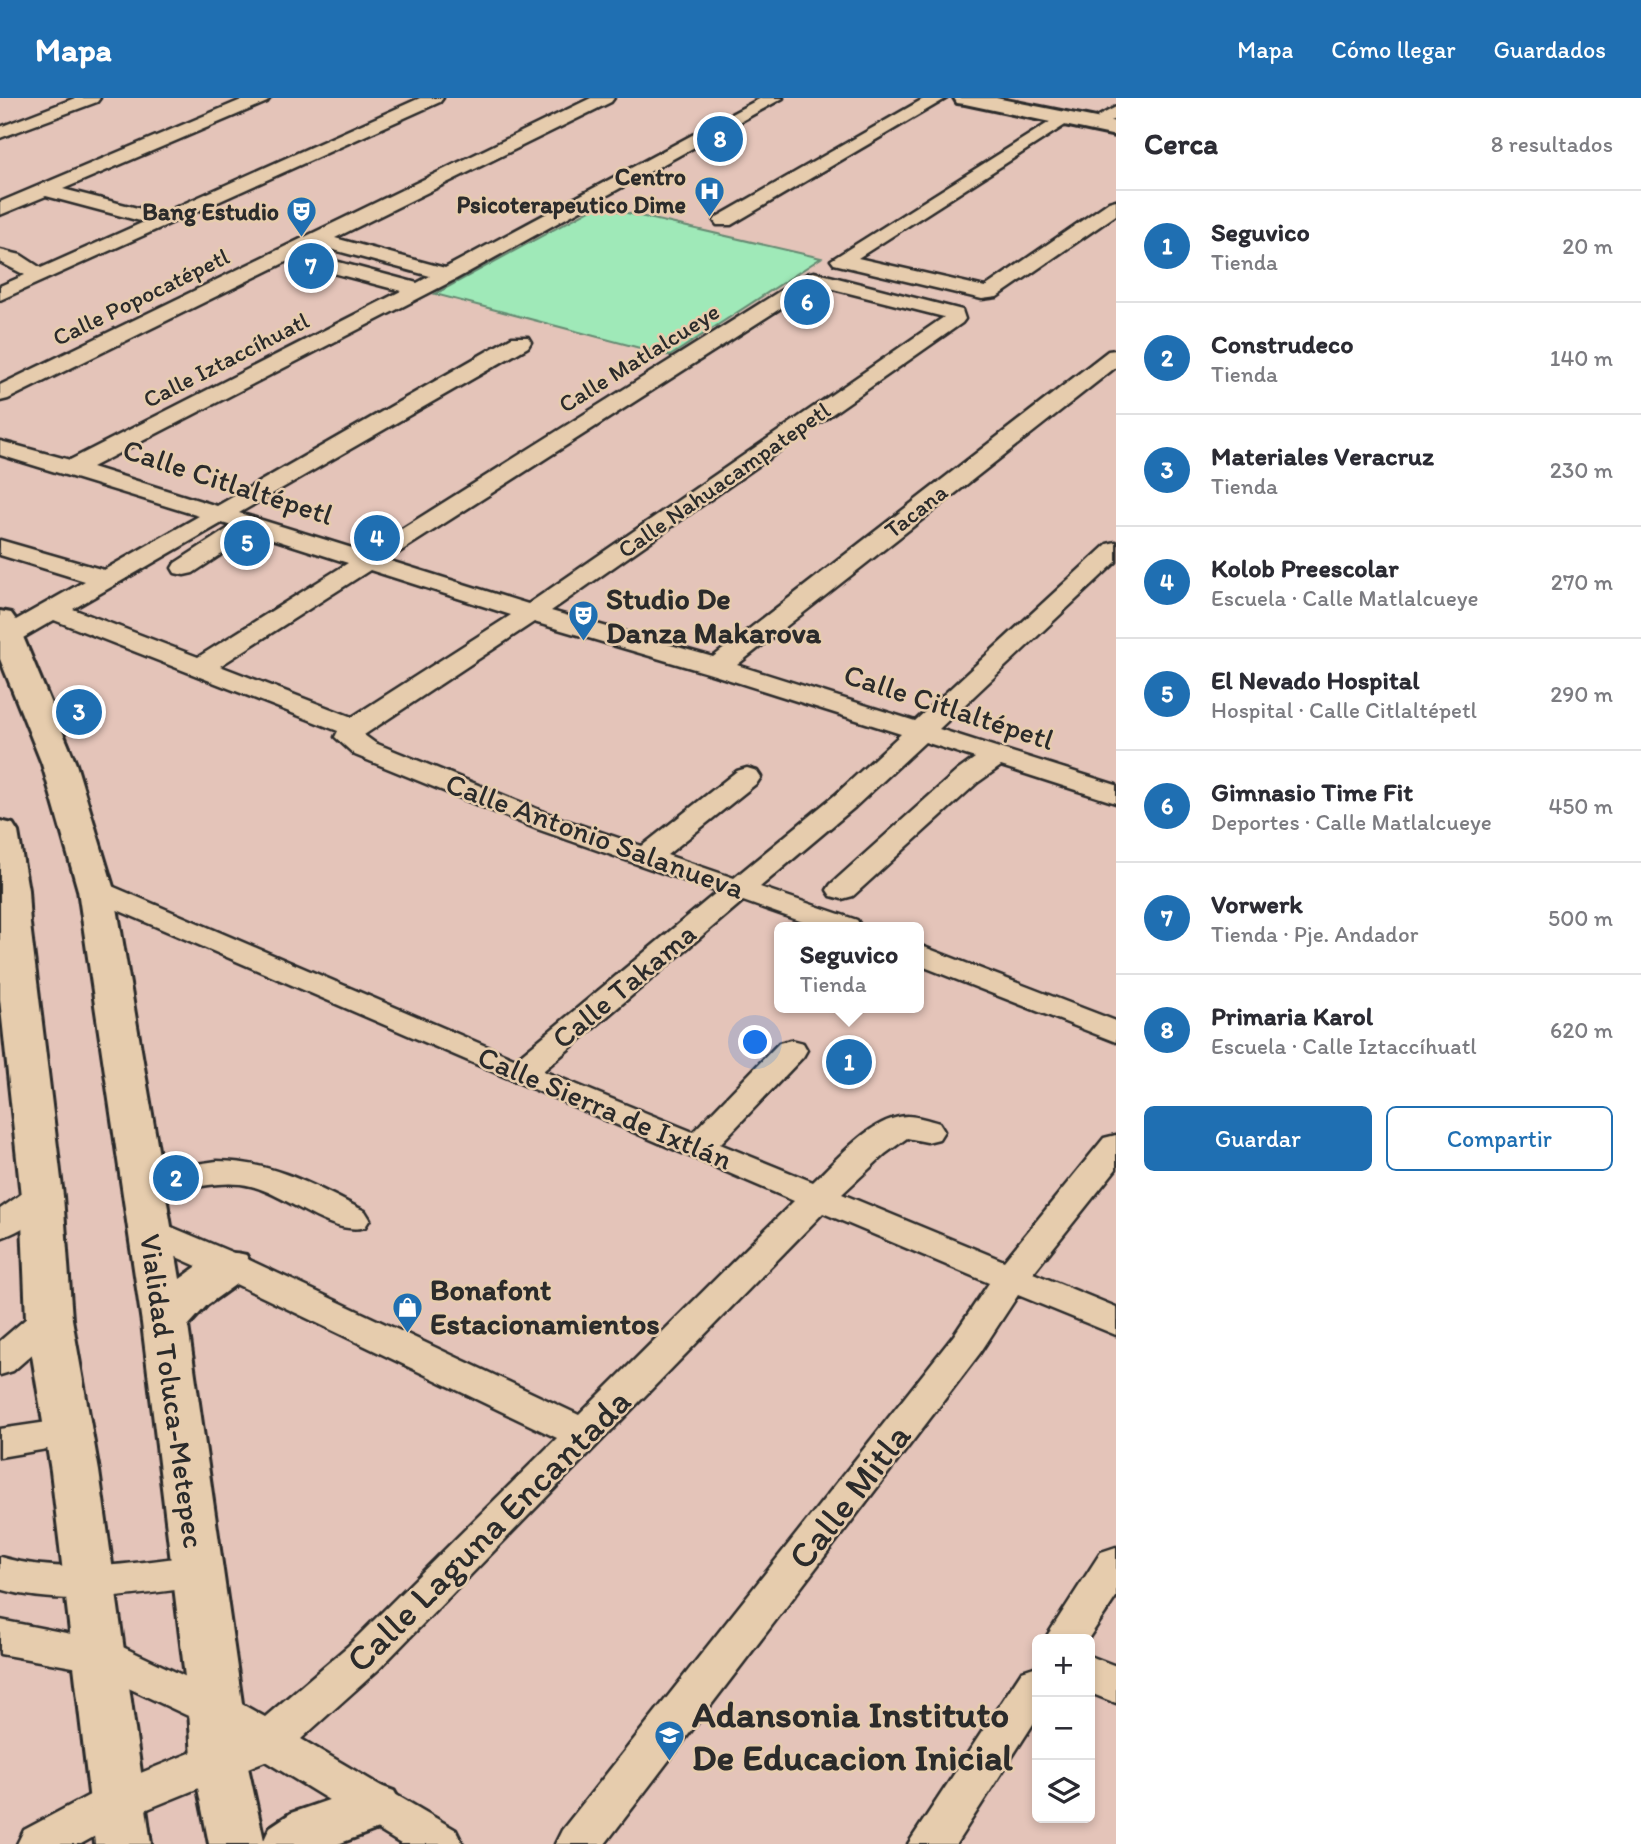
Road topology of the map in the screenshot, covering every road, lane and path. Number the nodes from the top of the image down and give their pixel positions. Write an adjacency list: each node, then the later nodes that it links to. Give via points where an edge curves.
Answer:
1 (91, 98): 9 (street)
2 (261, 98): 13 (street)
3 (434, 98): 18 (street)
4 (606, 98): 22 (street, Calle Popocatépetl)
5 (774, 98): 25 (street, Calle Iztaccíhuatl)
6 (938, 98): 21 (street)
7 (965, 98): 10 (main road)
8 (1014, 98): 11 (main road)
9 (62, 103): 12 (street)
10 (1064, 118): 11 (main road); 17 (street, via 841,260 982,293 996,290)
11 (1114, 119)
12 (0, 133)
13 (77, 176): 14 (street); 15 (street)
14 (103, 182)
15 (44, 190): 19 (street); 20 (street)
16 (169, 200): 18 (street)
17 (1116, 205)
18 (195, 206): 20 (street)
19 (0, 209)
20 (164, 220): 26 (street)
21 (724, 221)
22 (320, 240): 23 (street, Calle Popocatépetl); 25 (street)
23 (287, 254): 27 (street); 32 (street, Calle Popocatépetl)
24 (0, 256): 26 (street, via 14,259)
25 (449, 275): 27 (street, Calle Iztaccíhuatl)
26 (40, 276): 28 (street)
27 (419, 290): 34 (street, Calle Iztaccíhuatl)
28 (0, 294)
29 (955, 314): 39 (street, Calle Matlalcueye, via 814,278); 43 (street, Calle Nahuacampatepetl, via 955,319)
30 (520, 342): 35 (street)
31 (1116, 356): 46 (street, Tacana)
32 (0, 394)
33 (0, 448): 34 (street, Calle Citlaltépetl)
34 (72, 468): 35 (street, Calle Citlaltépetl)
35 (220, 514): 36 (street, Calle Citlaltépetl); 41 (street)
36 (252, 524): 39 (street, Calle Citlaltépetl); 40 (street)
37 (0, 547): 41 (street)
38 (1116, 549): 47 (street, Calle Takama)
39 (369, 562): 43 (street, Calle Citlaltépetl); 45 (street, Calle Matlalcueye)
40 (184, 568)
41 (106, 579): 42 (street)
42 (53, 610): 44 (street); 45 (street, Calle Antonio Salanueva)
43 (531, 613): 46 (street, Calle Citlaltépetl); 48 (street, Calle Nahuacampatepetl)
44 (3, 628): 54 (main road, Vialidad Toluca-Metepec, via 59,764)
45 (201, 667): 48 (street, Calle Antonio Salanueva)
46 (717, 667): 47 (street, Calle Citlaltépetl)
47 (917, 732): 49 (street, Calle Citlaltépetl); 55 (street, Calle Takama, via 845,801)
48 (351, 733): 53 (street, Calle Antonio Salanueva, via 358,746)
49 (996, 757): 51 (street, Calle Citlaltépetl); 56 (street, via 967,777)
50 (747, 777): 53 (street)
51 (1116, 794)
52 (1, 836): 57 (main road)
53 (645, 858): 55 (street, Calle Antonio Salanueva)
54 (96, 890): 62 (street, Calle Sierra de Ixtlán); 66 (main road, Vialidad Toluca-Metepec)
55 (739, 890): 58 (street, Calle Antonio Salanueva); 62 (street, Calle Takama)
56 (842, 890)
57 (5, 893): 67 (main road)
58 (832, 922)
59 (924, 956): 60 (street)
60 (1116, 1032)
61 (791, 1050): 65 (street)
62 (520, 1073): 65 (street, Calle Sierra de Ixtlán)
63 (927, 1131): 68 (street, Calle Laguna Encantada, via 896,1130)
64 (1116, 1146): 73 (street, Calle Mitla)
65 (698, 1147): 68 (street, Calle Sierra de Ixtlán)
66 (141, 1183): 69 (street, via 244,1173); 71 (main road, Vialidad Toluca-Metepec)
67 (42, 1196): 70 (street); 74 (main road)
68 (817, 1198): 73 (street, Calle Sierra de Ixtlán); 79 (street, Calle Laguna Encantada)
69 (352, 1219)
70 (0, 1226)
71 (149, 1231): 72 (street); 76 (main road, Vialidad Toluca-Metepec)
72 (230, 1266): 76 (main road, via 191,1294); 79 (street)
73 (1010, 1279): 75 (street, Calle Sierra de Ixtlán); 98 (street, Calle Mitla, via 967,1344)
74 (49, 1320): 77 (street); 78 (main road)
75 (1116, 1322)
76 (165, 1323): 82 (main road, Vialidad Toluca-Metepec)
77 (0, 1362)
78 (68, 1433): 80 (street); 84 (main road)
79 (584, 1434): 91 (street, Calle Laguna Encantada, via 326,1693)
80 (0, 1443)
81 (1116, 1563): 85 (street)
82 (198, 1571): 84 (street); 91 (main road, Vialidad Toluca-Metepec)
83 (0, 1573): 84 (street, via 26,1580)
84 (90, 1583): 87 (main road)
85 (1069, 1634)
86 (0, 1637): 87 (street)
87 (97, 1654): 91 (street); 93 (main road)
88 (1095, 1676): 89 (street)
89 (1116, 1686)
90 (1032, 1691): 99 (street)
91 (234, 1736): 92 (street); 93 (street, Calle Laguna Encantada); 95 (main road, Vialidad Toluca-Metepec)
92 (375, 1807): 96 (main road, via 319,1827); 97 (street)
93 (120, 1823): 94 (street, Calle Laguna Encantada)
94 (40, 1844)
95 (237, 1844)
96 (290, 1844)
97 (440, 1844)
98 (578, 1844)
99 (931, 1844)

